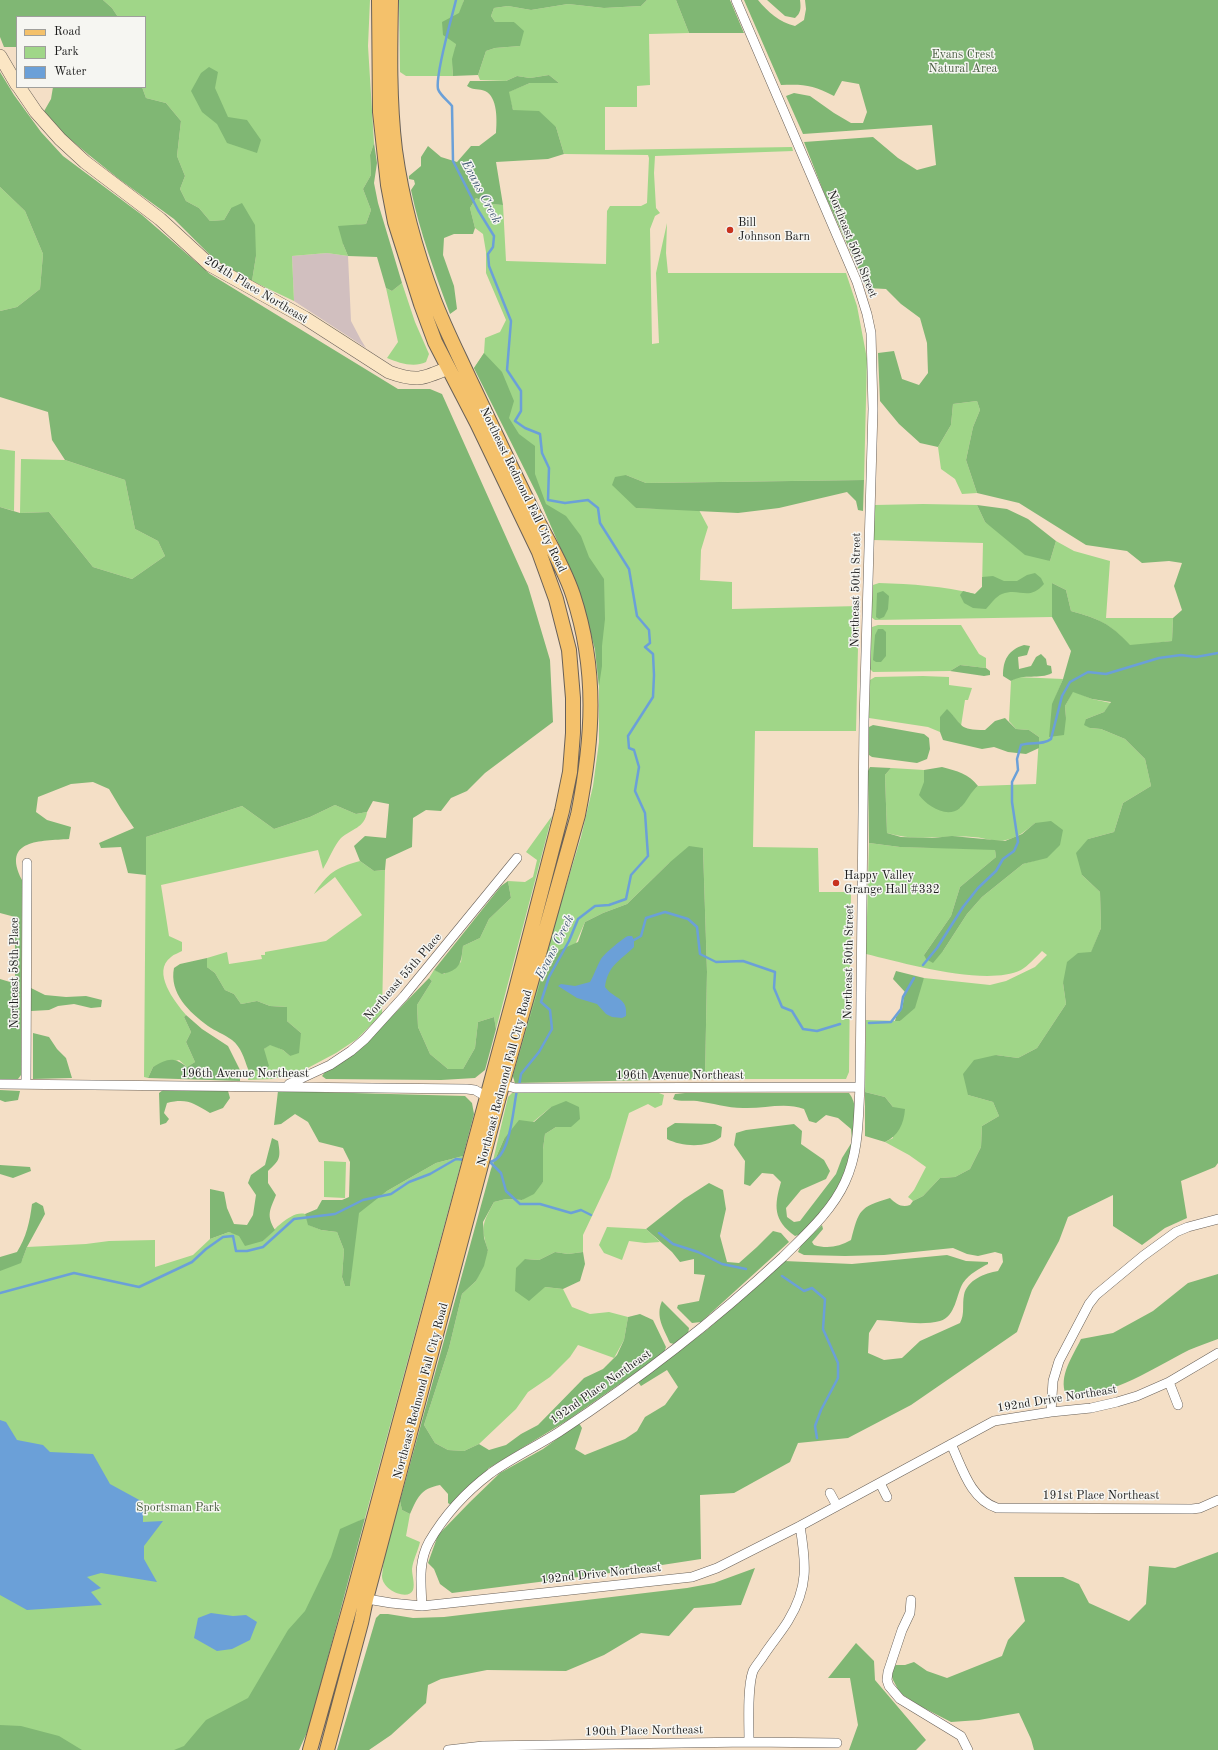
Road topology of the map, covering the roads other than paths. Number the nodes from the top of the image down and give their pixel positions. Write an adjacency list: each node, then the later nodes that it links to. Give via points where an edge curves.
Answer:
1 (379, 0): 8 (main road, Northeast Redmond Fall City Road, via 380,112 388,189 395,222 420,304)
2 (391, 0): 7 (main road, Northeast Redmond Fall City Road, via 392,111 395,150 402,187 434,301)
3 (736, 0): 16 (street, Northeast 50th Street, via 857,282 868,314 871,333 874,409 864,722)
4 (0, 56): 5 (street, 204th Place Northeast)
5 (16, 83)
6 (19, 88): 8 (street, 204th Place Northeast, via 60,139 85,162 160,219 210,265 305,318 389,372 404,378 419,379)
7 (462, 362): 8 (main road); 15 (main road, Northeast Redmond Fall City Road, via 552,546 573,595 585,647 591,697 589,754 578,816)
8 (448, 368): 11 (main road, Northeast Redmond Fall City Road, via 539,552 556,599 569,650 573,698 570,764 562,811)
9 (517, 858): 14 (street, Northeast 55th Place, via 404,996 365,1039 330,1065)
10 (27, 863): 13 (street, Northeast 58th Place)
11 (495, 1067): 15 (main road); 17 (main road, Northeast Redmond Fall City Road)
12 (0, 1084): 13 (street, 196th Avenue Northeast)
13 (26, 1084): 14 (street, 196th Avenue Northeast)
14 (286, 1086): 17 (street, 196th Avenue Northeast, via 467,1088)
15 (514, 1086): 16 (street, 196th Avenue Northeast); 18 (main road, Northeast Redmond Fall City Road)
16 (860, 1087): 20 (street, Northeast 50th Street, via 857,1143 845,1183)
17 (487, 1097): 18 (main road); 19 (main road, Northeast Redmond Fall City Road)
18 (494, 1115): 19 (main road, Northeast Redmond Fall City Road)
19 (481, 1143): 33 (main road, Northeast Redmond Fall City Road)
20 (832, 1203): 35 (street, 192nd Place Northeast, via 801,1239 761,1277 683,1343 559,1431 492,1473 470,1491 451,1511 426,1549 421,1563)
21 (1218, 1219): 25 (street, via 1176,1232 1096,1295 1059,1361 1053,1381)
22 (1218, 1353): 23 (street, 192nd Drive Northeast)
23 (1169, 1382): 24 (street); 25 (street, 192nd Drive Northeast, via 1118,1402)
24 (1178, 1405)
25 (1051, 1412): 26 (street, 192nd Drive Northeast, via 994,1421)
26 (950, 1444): 27 (street, 192nd Drive Northeast); 30 (street, 191st Place Northeast, via 974,1492 984,1502 997,1508 1192,1509)
27 (880, 1483): 29 (street); 31 (street, 192nd Drive Northeast)
28 (830, 1493): 31 (street)
29 (887, 1497)
30 (1218, 1500)
31 (837, 1506): 32 (street, 192nd Drive Northeast)
32 (800, 1526): 35 (street, 192nd Drive Northeast, via 717,1568 692,1576); 36 (street, via 806,1562 801,1595 788,1621 753,1671)
33 (359, 1597): 35 (street, 192nd Drive Northeast); 39 (main road, Northeast Redmond Fall City Road); 40 (main road, Northeast Redmond Fall City Road, via 361,1623)
34 (911, 1600): 41 (street, via 910,1613 888,1672 889,1686 900,1699 961,1736)
35 (422, 1606)
36 (748, 1742): 37 (street, 190th Place Northeast); 38 (street, 190th Place Northeast, via 483,1746)
37 (837, 1743)
38 (450, 1749)
39 (310, 1750)
40 (327, 1750)
41 (968, 1750)

